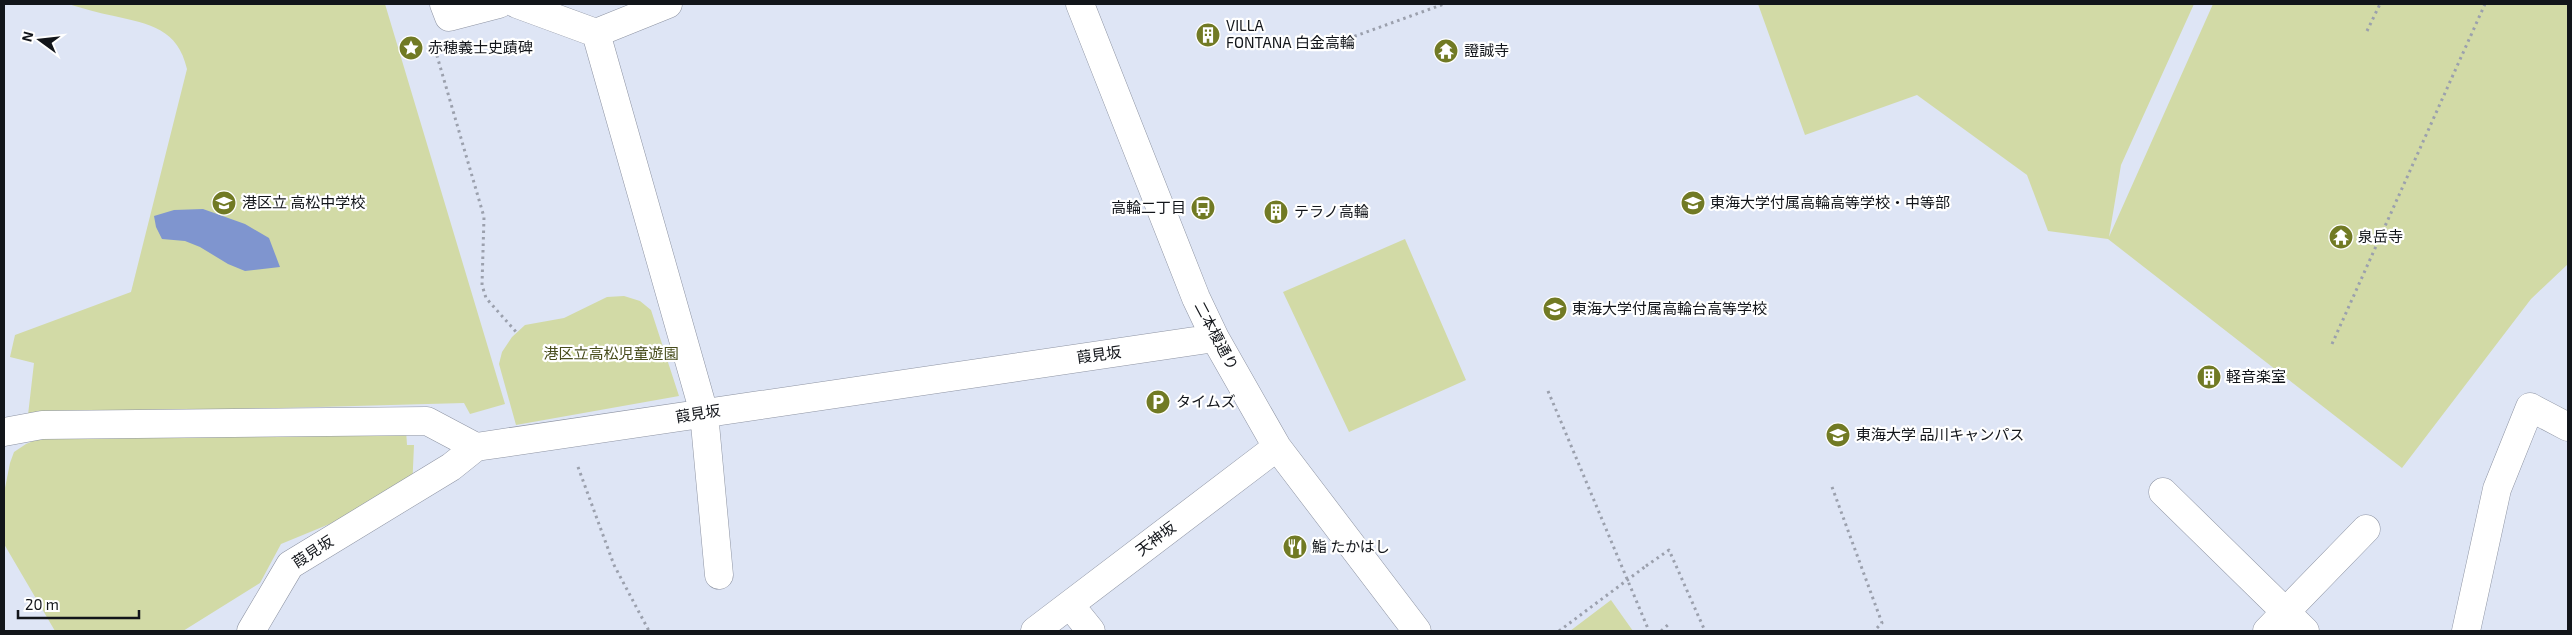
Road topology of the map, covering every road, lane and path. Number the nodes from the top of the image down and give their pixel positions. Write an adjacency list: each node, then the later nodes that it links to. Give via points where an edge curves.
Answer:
1 (444, 4): 2 (street, via 449,17)
2 (499, 4)
3 (517, 4): 10 (street)
4 (668, 4): 10 (street)
5 (1080, 4): 14 (street, 二本榎通り, via 1196,298)
6 (1444, 4): 12 (path)
7 (2380, 4): 9 (path)
8 (2485, 4): 15 (path)
9 (2367, 31)
10 (596, 33): 17 (street)
11 (433, 42): 13 (path, via 484,217 482,285 486,298)
12 (1336, 43)
13 (517, 333)
14 (1215, 338): 17 (street, 葭見坂); 22 (street, 二本榎通り)
15 (2332, 344)
16 (1548, 391): 36 (path)
17 (704, 413): 20 (street, 葭見坂); 26 (street)
18 (2568, 427): 41 (street, via 2530,408 2497,489)
19 (4, 432): 21 (street, via 42,425 427,421)
20 (565, 434): 21 (street, 葭見坂); 31 (path, via 614,565)
21 (476, 447): 30 (street, 葭見坂, via 451,467 290,565)
22 (1277, 447): 27 (street, 天神坂); 34 (street, 二本榎通り)
23 (1832, 487): 39 (path, via 1882,623)
24 (2163, 492): 28 (street)
25 (2366, 529): 28 (street)
26 (719, 575)
27 (1070, 605): 32 (street, 天神坂); 33 (street)
28 (2276, 622): 40 (street)
29 (1670, 623): 37 (path)
30 (251, 631)
31 (649, 631)
32 (1035, 631)
33 (1091, 631)
34 (1417, 631)
35 (1559, 631): 38 (path, bridge, via 1669,550)
36 (1649, 631)
37 (1661, 631)
38 (1705, 631)
39 (1874, 631)
40 (2305, 631)
41 (2466, 631)

